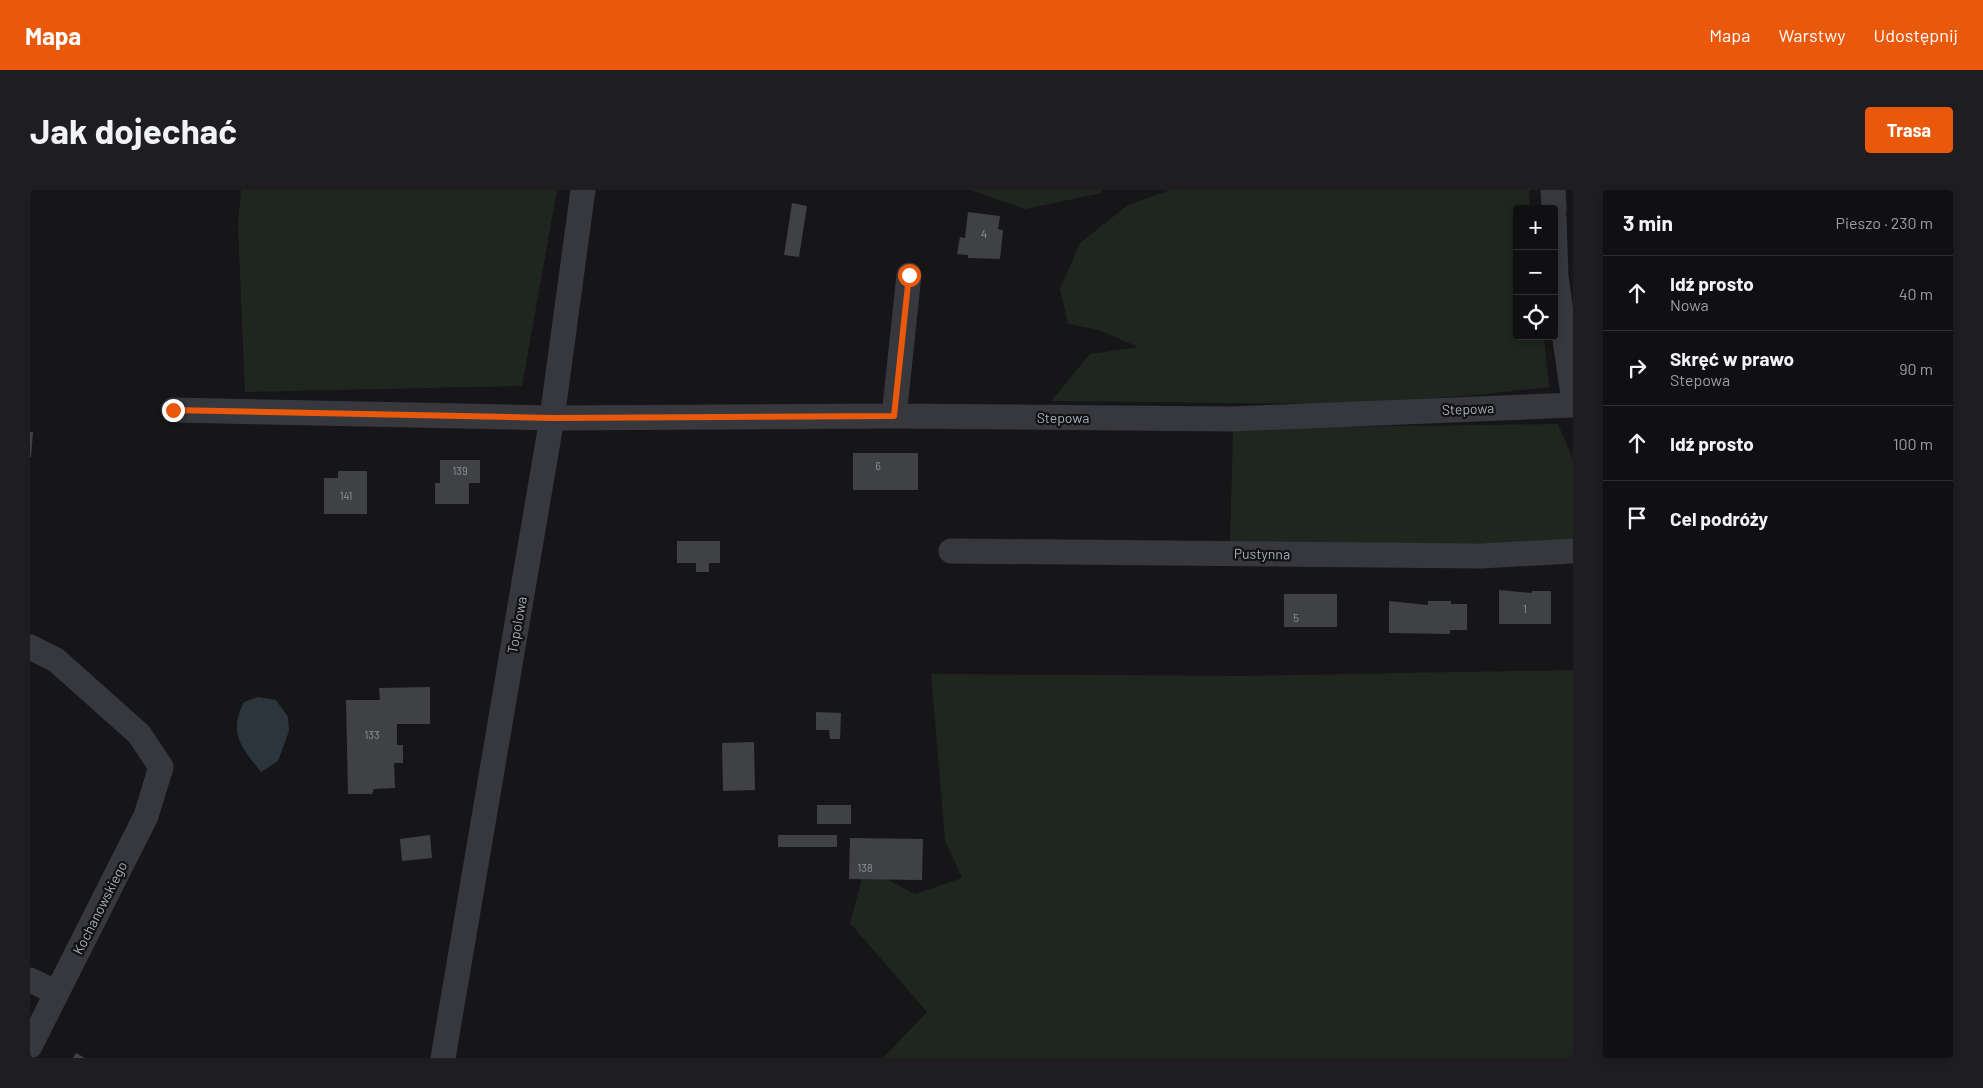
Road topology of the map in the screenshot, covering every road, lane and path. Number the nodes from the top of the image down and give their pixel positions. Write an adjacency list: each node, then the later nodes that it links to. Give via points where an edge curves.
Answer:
1 (583, 190): 10 (street, Topolowa)
2 (1553, 190): 3 (street)
3 (1554, 205)
4 (1555, 250): 6 (street)
5 (909, 275): 9 (street)
6 (1573, 394)
7 (1573, 405): 9 (street, Stepowa, via 1232,419)
8 (173, 410): 10 (street, Stepowa)
9 (894, 416): 10 (street, Stepowa)
10 (552, 418): 17 (street, Topolowa)
11 (951, 551): 12 (street, Pustynna, via 1481,556)
12 (1573, 551)
13 (30, 647): 15 (street, Kochanowskiego, via 56,660 139,734 161,767 146,816)
14 (30, 980): 15 (street)
15 (57, 993): 16 (street, Kochanowskiego)
16 (30, 1046)
17 (443, 1058)

